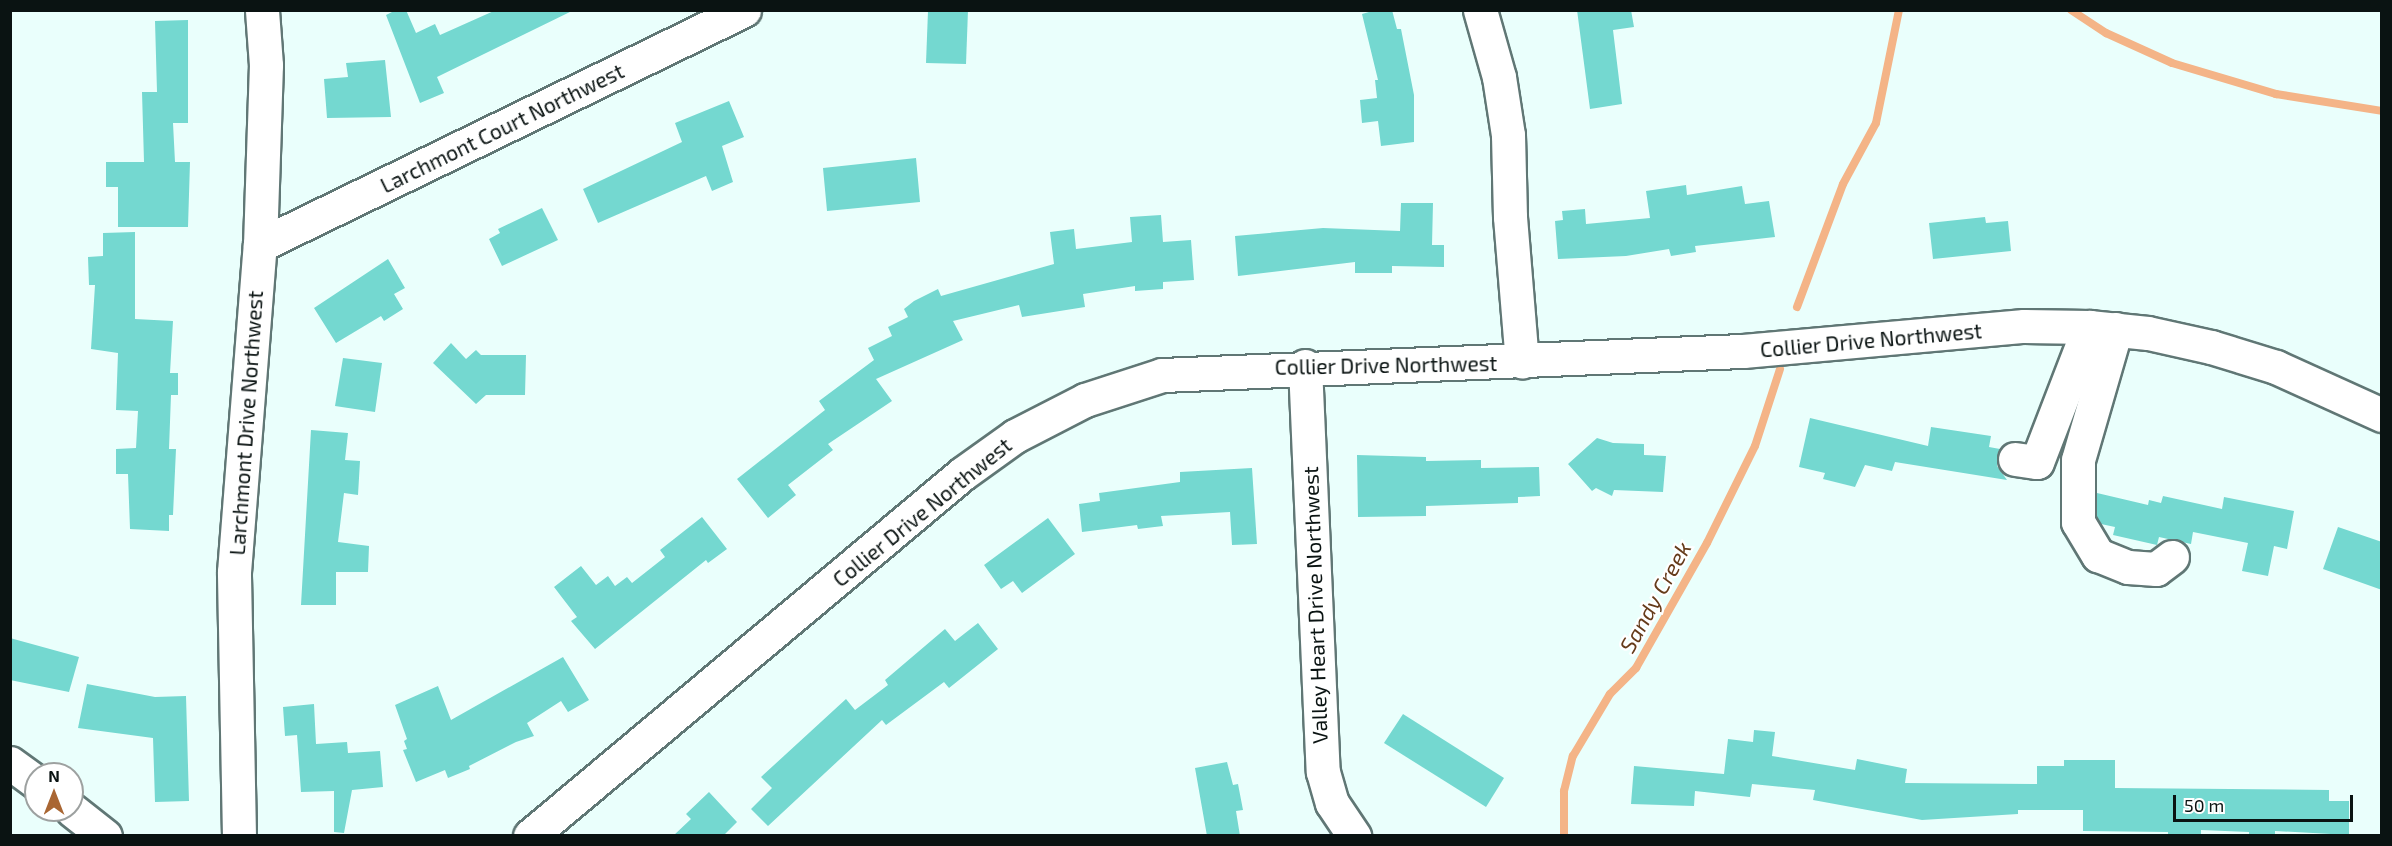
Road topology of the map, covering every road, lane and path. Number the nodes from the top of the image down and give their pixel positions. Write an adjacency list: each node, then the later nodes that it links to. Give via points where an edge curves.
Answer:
1 (262, 10): 4 (street, Larchmont Drive Northwest, via 266,65)
2 (744, 10): 4 (street, Larchmont Court Northwest)
3 (1480, 10): 6 (street, via 1499,77 1508,135 1510,217)
4 (260, 245): 15 (street, Larchmont Drive Northwest, via 234,572)
5 (2102, 328): 6 (street, Collier Drive Northwest, via 2024,326 1743,351); 8 (street, Collier Drive Northwest, via 2222,350 2276,368); 9 (street, via 2037,462); 10 (street, via 2078,460 2078,522 2098,555 2128,567 2156,569)
6 (1522, 362): 7 (street, Collier Drive Northwest)
7 (1305, 366): 16 (street, Collier Drive Northwest, via 1162,375 1085,400 1015,436 962,474); 17 (street, Valley Heart Drive Northwest, via 1323,772 1332,803)
8 (2382, 416)
9 (2015, 459)
10 (2172, 557)
11 (10, 763): 12 (street)
12 (24, 773)
13 (84, 819): 14 (street)
14 (105, 836)
15 (239, 836)
16 (530, 836)
17 (1354, 836)

